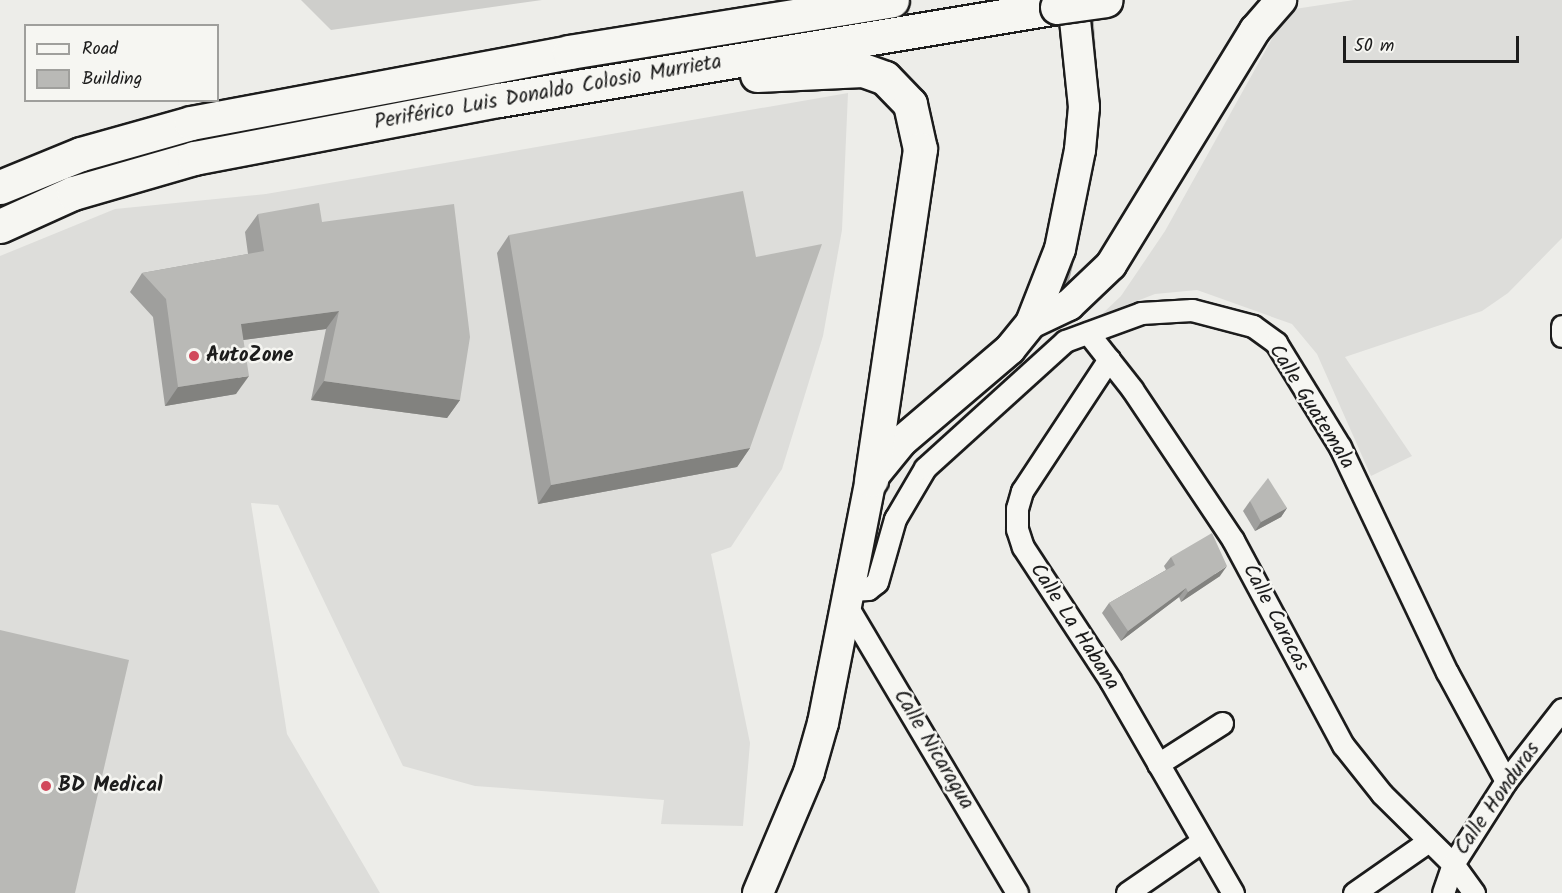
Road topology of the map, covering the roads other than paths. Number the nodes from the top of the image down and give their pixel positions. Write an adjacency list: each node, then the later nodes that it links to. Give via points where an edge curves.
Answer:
1 (892, 0): 6 (main road, Periférico Luis Donaldo Colosio Murrieta, via 569,52 191,123 81,154)
2 (1106, 0): 4 (main road, Periférico Luis Donaldo Colosio Murrieta, bridge)
3 (1281, 0): 8 (street, via 1255,30 1112,265 1069,305)
4 (1065, 4): 5 (main road, Periférico Luis Donaldo Colosio Murrieta); 8 (street, via 1083,69 1080,150 1060,249)
5 (602, 83): 7 (main road, Periférico Luis Donaldo Colosio Murrieta, via 194,158 73,193); 13 (main road, via 863,70 885,78 910,104 920,148)
6 (0, 187)
7 (0, 226)
8 (1031, 323): 13 (street, via 1010,349 902,441)
9 (1562, 326): 11 (street)
10 (1088, 333): 12 (street, Calle Caracas); 14 (street, Calle Guatemala, via 1065,341 925,468 895,519 877,582); 18 (street, Calle Guatemala, via 1141,314 1192,310 1252,326 1276,343 1340,447 1447,672)
11 (1562, 336)
12 (1108, 359): 17 (street, Calle La Habana, via 1022,491 1017,529 1023,547 1110,681); 20 (street, Calle Caracas, via 1233,540 1343,745)
13 (871, 479): 14 (street)
14 (850, 599): 22 (street, via 809,772); 23 (street, Calle Nicaragua)
15 (1561, 713): 18 (street, Calle Honduras)
16 (1222, 723): 17 (street)
17 (1158, 764): 19 (street, Calle La Habana)
18 (1506, 781): 21 (street, Calle Honduras)
19 (1202, 842): 24 (street); 25 (street, Calle La Habana)
20 (1426, 842): 21 (street, Calle Caracas); 26 (street)
21 (1453, 864): 27 (street, Calle Honduras); 28 (street, Calle Caracas)
22 (758, 893)
23 (1017, 893)
24 (1127, 893)
25 (1233, 893)
26 (1354, 893)
27 (1443, 893)
28 (1474, 893)

